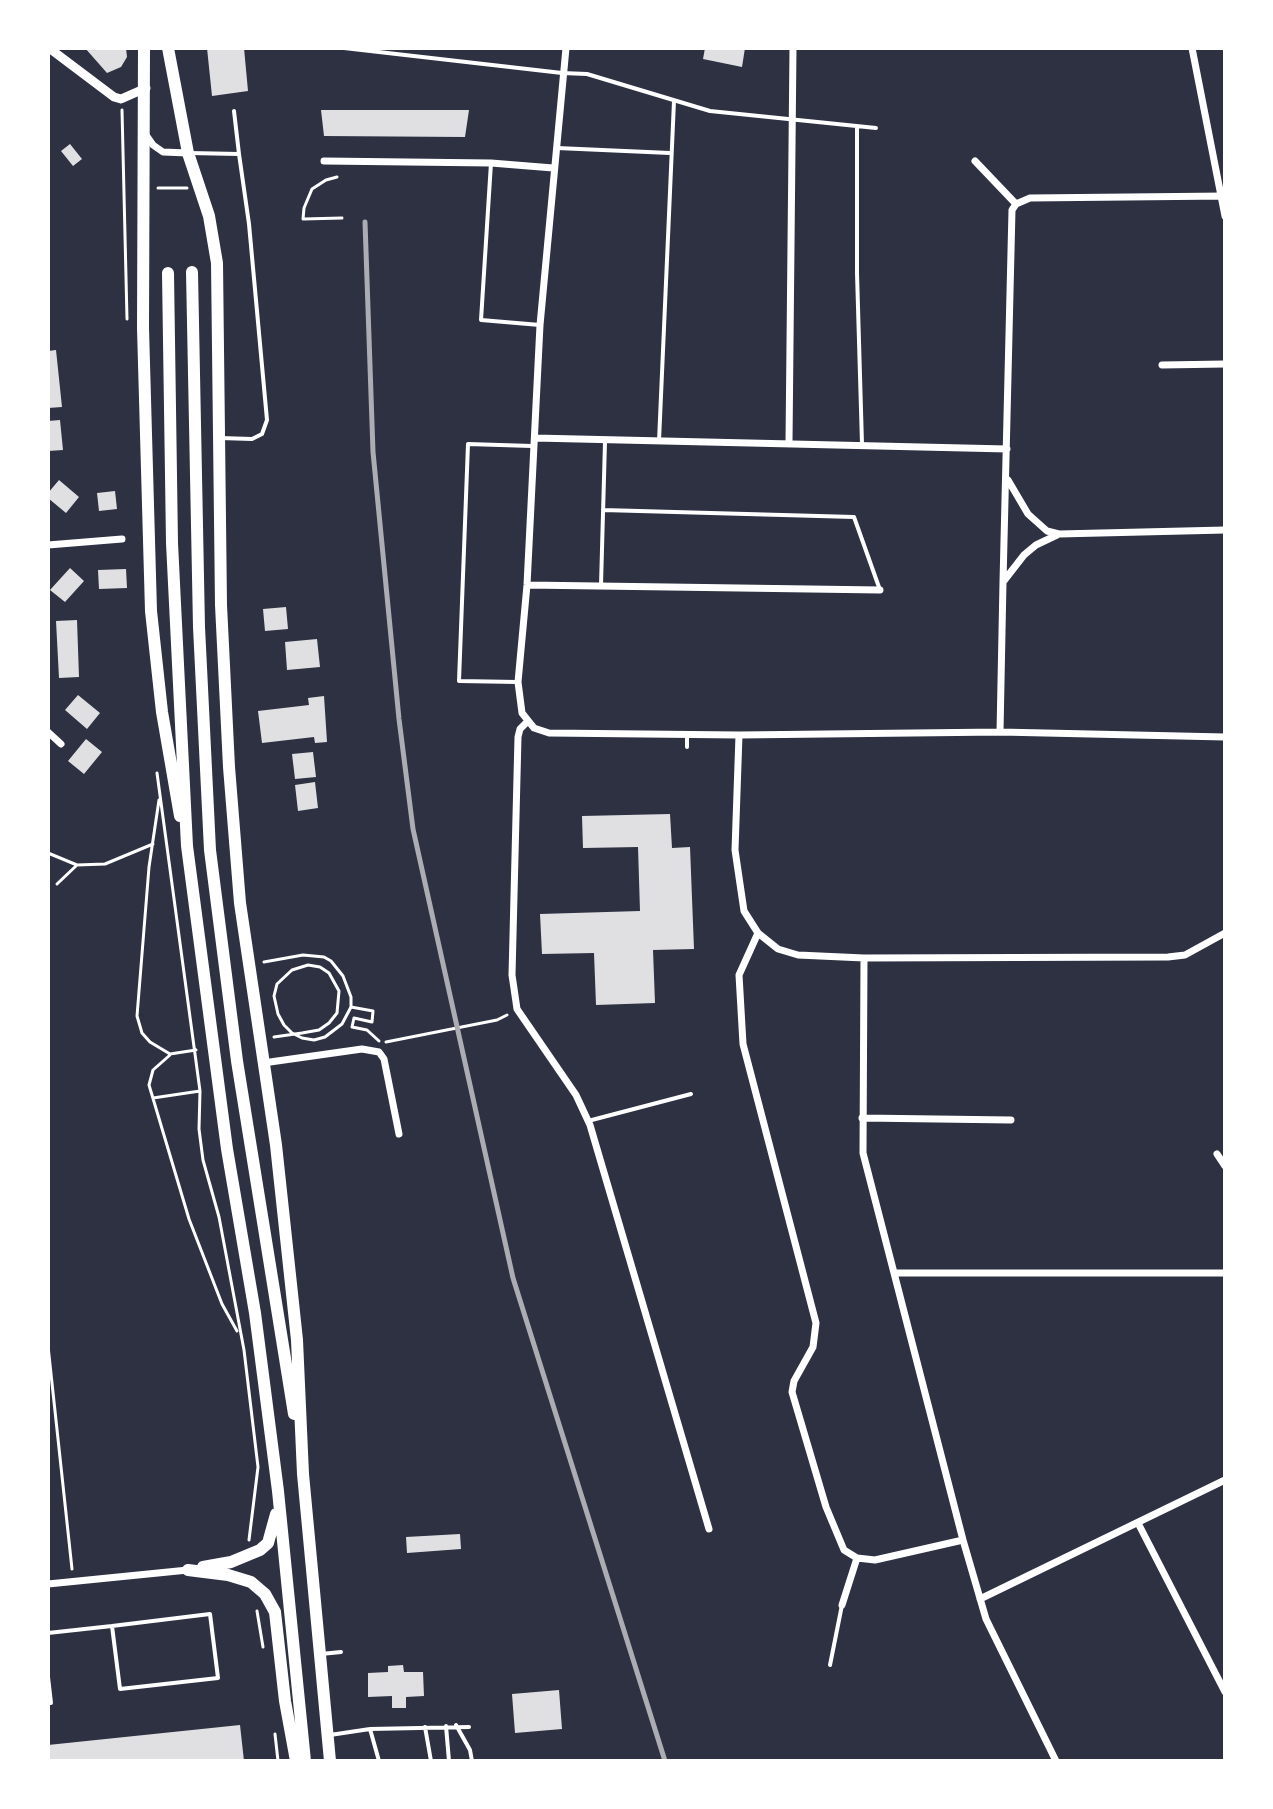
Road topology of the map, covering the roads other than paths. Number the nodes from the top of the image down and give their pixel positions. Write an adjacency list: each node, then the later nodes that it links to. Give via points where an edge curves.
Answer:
1 (49, 48): 9 (street, via 109,95 121,99)
2 (144, 48): 9 (highway)
3 (168, 48): 17 (highway)
4 (344, 48): 8 (lane)
5 (566, 48): 8 (street)
6 (793, 48): 12 (street)
7 (1192, 48): 24 (street)
8 (562, 73): 10 (lane, via 587,74); 16 (street)
9 (146, 88): 15 (highway)
10 (674, 101): 12 (lane, via 710,111); 18 (lane)
11 (234, 111): 19 (lane)
12 (793, 119): 13 (lane); 36 (street)
13 (857, 128): 14 (lane); 37 (lane)
14 (876, 128)
15 (146, 134): 17 (street, via 163,152); 58 (highway, via 142,189 151,611 162,712)
16 (555, 148): 18 (lane); 23 (street)
17 (188, 153): 19 (lane); 32 (highway, via 209,216 217,263)
18 (670, 153): 34 (lane)
19 (239, 154): 32 (lane, via 267,420 262,434 252,439)
20 (324, 161): 22 (street)
21 (975, 161): 25 (street)
22 (491, 163): 23 (street); 29 (lane, via 481,320)
23 (553, 168): 29 (street)
24 (1222, 196): 25 (street, via 1030,198); 26 (street)
25 (1016, 204): 38 (street)
26 (1225, 216)
27 (192, 272): 72 (highway, via 199,627 210,850 237,1061)
28 (168, 273): 58 (highway, via 172,543)
29 (540, 325): 35 (street)
30 (1225, 364): 31 (street)
31 (1162, 365)
32 (217, 438): 62 (highway, via 224,705 240,903)
33 (606, 439): 34 (street); 35 (street); 40 (lane)
34 (659, 441): 36 (street)
35 (534, 442): 46 (street); 49 (lane, via 468,444 459,681)
36 (789, 442): 37 (street)
37 (862, 444): 38 (street)
38 (1007, 449): 39 (street)
39 (1006, 474): 42 (street, via 1028,514); 45 (street)
40 (603, 510): 47 (lane); 48 (lane, via 854,517)
41 (1225, 530): 42 (street)
42 (1059, 534): 45 (street, via 1030,550)
43 (122, 539): 44 (street)
44 (48, 545)
45 (1003, 582): 52 (street)
46 (527, 585): 47 (street); 49 (street)
47 (601, 587): 48 (street)
48 (880, 590)
49 (518, 682): 50 (street)
50 (528, 721): 53 (street, via 549,733); 66 (street, via 518,737 513,990 517,1009)
51 (48, 732): 56 (street)
52 (1000, 732): 54 (street); 55 (street)
53 (687, 735): 54 (street); 57 (lane)
54 (739, 735): 59 (street, via 735,850 744,911)
55 (1225, 737)
56 (61, 744)
57 (687, 747)
58 (187, 846): 74 (highway)
59 (758, 933): 61 (street, via 778,949 798,955); 78 (street, via 739,975 743,1044 816,1323 813,1347 792,1392 826,1507 844,1550)
60 (1225, 933): 61 (street, via 1185,955 1168,957)
61 (864, 958): 64 (street)
62 (263, 1063): 67 (street, via 362,1049 379,1052); 72 (highway, via 297,1340)
63 (691, 1094): 66 (lane)
64 (862, 1118): 65 (street); 70 (street, via 863,1153)
65 (1011, 1120)
66 (588, 1121): 76 (street)
67 (399, 1134)
68 (1217, 1154): 69 (street)
69 (1225, 1166)
70 (894, 1273): 71 (street); 77 (street)
71 (1225, 1273)
72 (303, 1474): 86 (highway)
73 (1225, 1480): 75 (street)
74 (278, 1491): 79 (highway, via 268,1543 231,1562); 98 (highway)
75 (1138, 1523): 81 (street); 89 (street)
76 (709, 1529)
77 (963, 1540): 78 (street, via 875,1560); 81 (street)
78 (857, 1558): 82 (street)
79 (188, 1570): 80 (street); 97 (highway, via 251,1582 265,1594 275,1612)
80 (48, 1584)
81 (980, 1599): 104 (street)
82 (842, 1605): 87 (lane)
83 (112, 1626): 83 (lane, via 210,1614 218,1678 120,1689); 84 (lane)
84 (48, 1633)
85 (341, 1652): 86 (lane)
86 (318, 1654): 96 (highway)
87 (830, 1665)
88 (48, 1677): 90 (lane)
89 (1225, 1692)
90 (48, 1703)
91 (456, 1725): 92 (lane); 94 (lane); 103 (lane)
92 (446, 1726): 93 (lane); 102 (lane)
93 (425, 1727): 95 (lane); 101 (lane)
94 (469, 1727)
95 (370, 1729): 96 (lane); 100 (lane)
96 (328, 1735): 99 (highway)
97 (296, 1761)
98 (305, 1761)
99 (330, 1761)
100 (379, 1761)
101 (431, 1761)
102 (449, 1761)
103 (472, 1761)
104 (1056, 1761)

